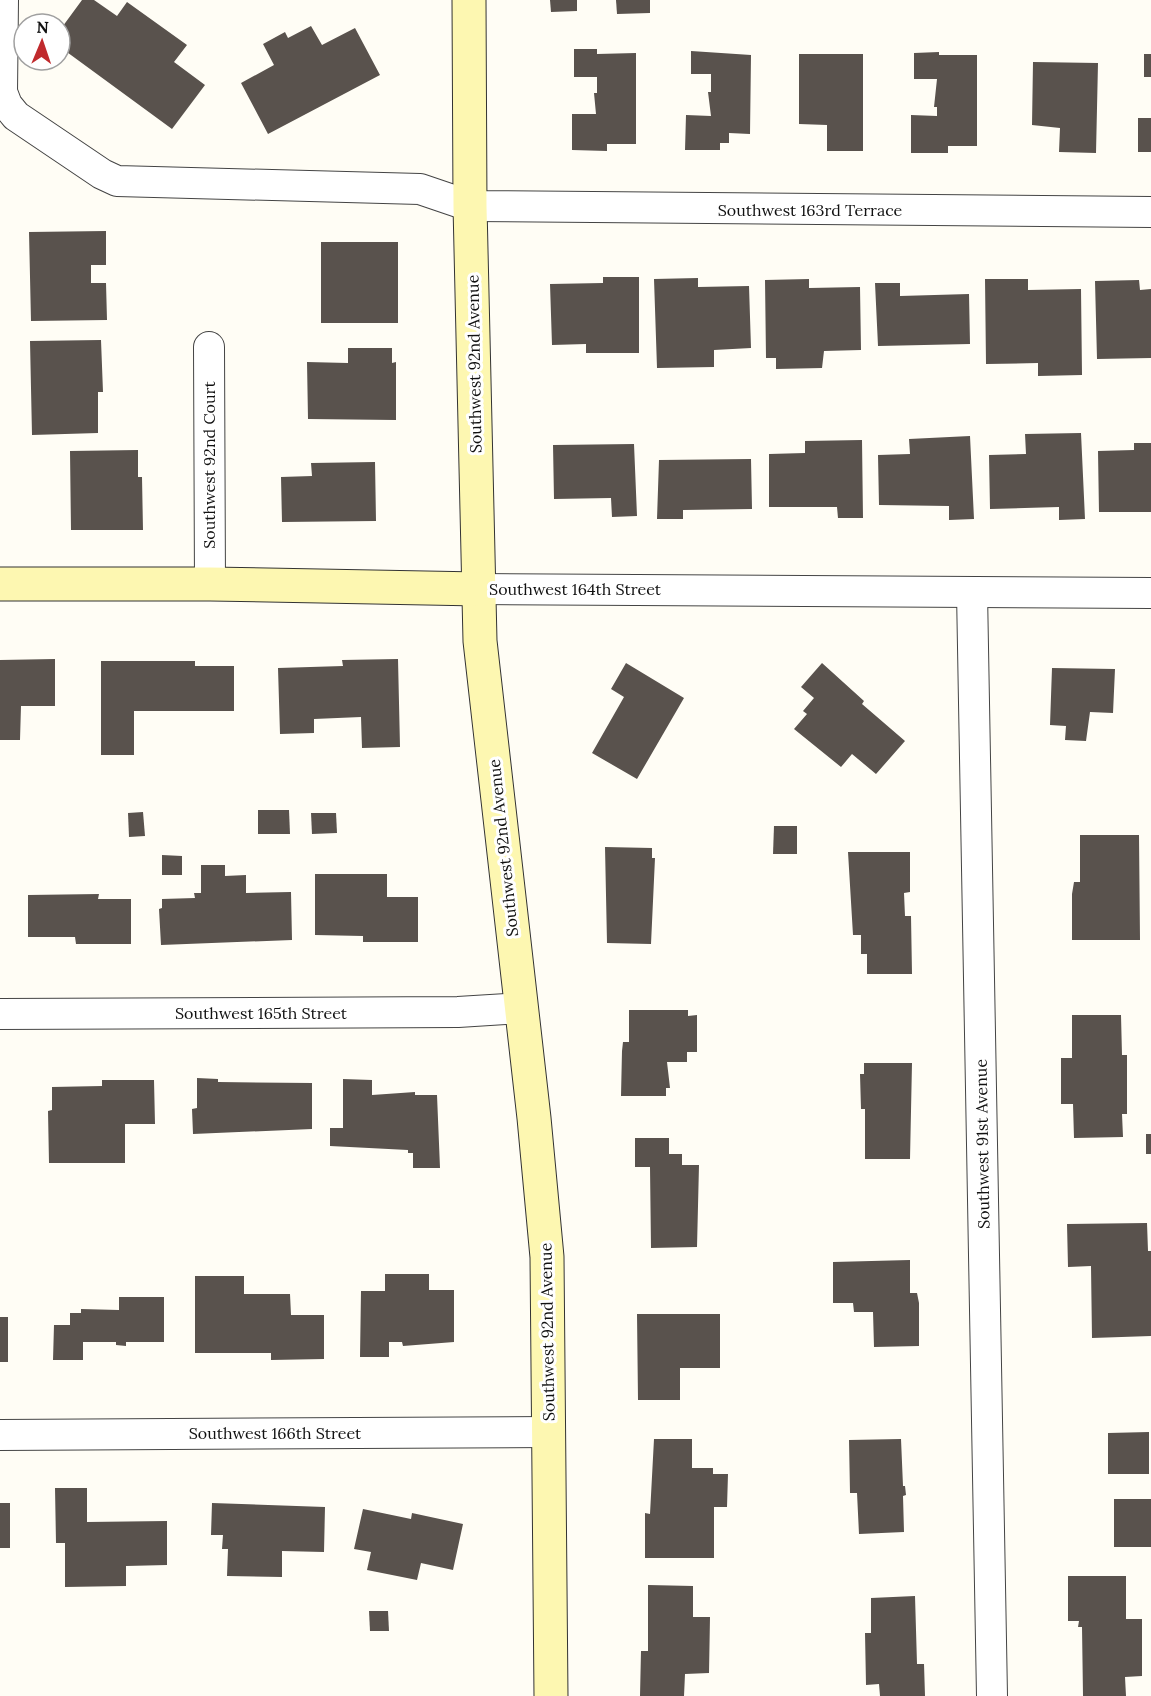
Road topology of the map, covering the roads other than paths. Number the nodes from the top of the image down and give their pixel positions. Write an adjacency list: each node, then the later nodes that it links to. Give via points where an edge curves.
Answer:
1 (3, 0): 3 (street, Southwest 163rd Terrace, via 2,92 7,105 16,116 117,181 420,189)
2 (469, 0): 3 (street, Southwest 92nd Avenue)
3 (470, 206): 4 (street, Southwest 163rd Terrace); 8 (street, Southwest 92nd Avenue)
4 (1151, 212)
5 (209, 347): 6 (street, Southwest 92nd Court)
6 (210, 584): 7 (street, Southwest 164th Street); 8 (street, Southwest 164th Street)
7 (0, 585)
8 (479, 589): 9 (street, Southwest 164th Street); 11 (street, Southwest 92nd Avenue, via 480,641)
9 (972, 592): 10 (street, Southwest 164th Street); 16 (street, Southwest 91st Avenue)
10 (1151, 593)
11 (521, 1008): 12 (street, Southwest 165th Street, via 458,1012); 13 (street, Southwest 92nd Avenue, via 547,1257)
12 (0, 1014)
13 (550, 1432): 14 (street, Southwest 166th Street); 15 (street, Southwest 92nd Avenue)
14 (0, 1435)
15 (551, 1696)
16 (992, 1696)

